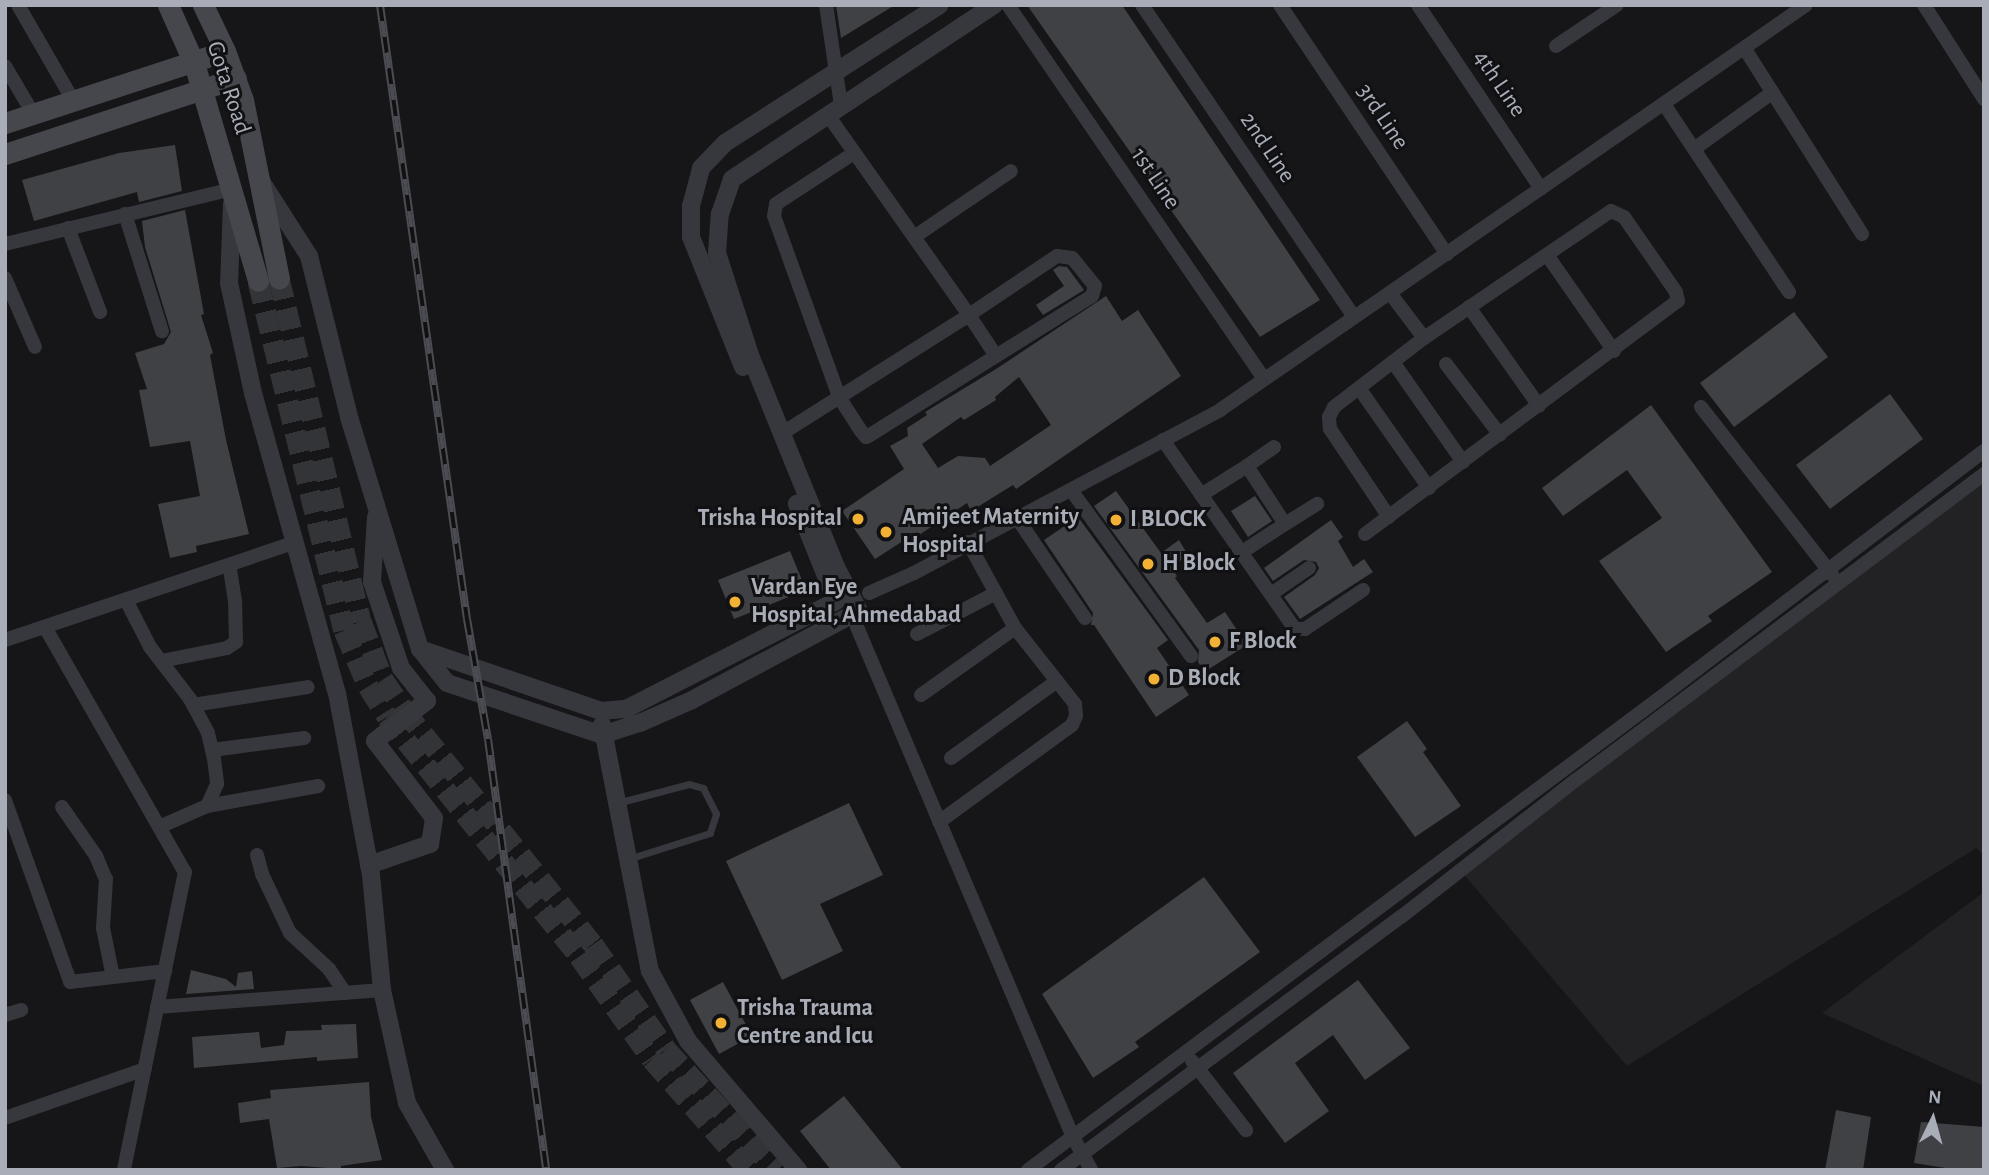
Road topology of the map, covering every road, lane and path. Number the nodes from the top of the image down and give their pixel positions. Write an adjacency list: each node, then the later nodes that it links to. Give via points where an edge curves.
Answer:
1 (18, 5): 25 (street)
2 (168, 5): 18 (main road, Gota Road)
3 (203, 5): 17 (main road, Gota Road)
4 (825, 5): 20 (street)
5 (940, 5): 20 (street)
6 (994, 5): 27 (street)
7 (1008, 5): 58 (street, 1st Line)
8 (1142, 5): 50 (street, 2nd Line)
9 (1280, 5): 42 (street, 3rd Line)
10 (1418, 5): 36 (street, 4th Line)
11 (1617, 5): 15 (street)
12 (1806, 5): 16 (street)
13 (1943, 5): 14 (street)
14 (1927, 10): 24 (street)
15 (1556, 46)
16 (1745, 49): 23 (street); 26 (street)
17 (225, 51): 18 (main road); 21 (main road, Gota Road)
18 (194, 63): 22 (main road, Gota Road); 25 (main road)
19 (5, 66): 28 (street)
20 (836, 73): 27 (street); 90 (street, via 726,143 701,168 691,205 691,236)
21 (236, 78): 22 (main road); 34 (main road, Gota Road)
22 (202, 90): 32 (main road); 35 (main road, Gota Road)
23 (1773, 92): 30 (street); 39 (street)
24 (1984, 99)
25 (74, 102): 28 (main road)
26 (1664, 104): 30 (street); 36 (street)
27 (834, 110): 31 (street); 63 (street, via 732,178 720,215 717,253)
28 (34, 115): 29 (main road)
29 (5, 123)
30 (1694, 149): 45 (street)
31 (854, 153): 40 (street); 60 (street, via 774,209)
32 (5, 154)
33 (1011, 171): 40 (street)
34 (260, 178): 35 (main road, Gota Road, via 268,279); 74 (street, via 309,256)
35 (233, 189): 37 (street); 81 (street, via 229,283)
36 (1541, 189): 42 (street)
37 (125, 214): 38 (street); 51 (street)
38 (68, 228): 41 (street); 48 (street)
39 (1862, 234)
40 (914, 237): 49 (street)
41 (5, 244)
42 (1447, 254): 46 (street)
43 (1547, 255): 47 (street); 54 (street); 54 (street, via 1611,211 1624,217 1678,301)
44 (5, 278): 53 (street)
45 (1789, 292)
46 (1390, 293): 50 (street); 52 (street)
47 (1469, 307): 52 (street); 61 (street)
48 (100, 312)
49 (970, 315): 55 (street); 55 (street, via 1064,254 1094,286 1091,296); 60 (street)
50 (1354, 317): 58 (street)
51 (162, 331)
52 (1424, 338): 56 (street)
53 (35, 347)
54 (1614, 351): 61 (street)
55 (996, 356): 60 (street, via 866,437)
56 (1393, 362): 59 (street); 68 (street)
57 (1446, 364): 64 (street)
58 (1264, 379): 65 (street, via 1220,410)
59 (1359, 388): 71 (street); 76 (street, via 1334,407 1329,417 1331,429)
60 (839, 397): 63 (street)
61 (1539, 406): 64 (street)
62 (1701, 407): 85 (street)
63 (780, 434): 90 (street)
64 (1500, 435): 68 (street)
65 (1163, 440): 72 (street); 73 (street)
66 (1274, 447): 69 (street)
67 (1984, 451): 85 (street)
68 (1463, 463): 71 (street)
69 (1247, 466): 73 (street); 78 (street)
70 (1984, 474): 86 (street)
71 (1429, 488): 76 (street)
72 (1070, 490): 77 (street); 99 (street)
73 (1201, 495): 82 (street)
74 (376, 504): 98 (street); 121 (street, via 372,582 401,668 427,701 375,741 435,818 430,844)
75 (1317, 504): 78 (street)
76 (1389, 517): 79 (street)
77 (1017, 518): 80 (street); 92 (street)
78 (1285, 524): 82 (street)
79 (1365, 534)
80 (968, 542): 88 (street); 90 (street, via 914,573)
81 (294, 543): 83 (street); 121 (street, via 337,694)
82 (1242, 552): 89 (street)
83 (229, 565): 91 (street); 100 (street, via 236,601 236,642)
84 (1309, 568): 89 (street)
85 (1828, 570): 86 (street); 101 (street)
86 (1838, 583): 102 (street)
87 (1363, 590): 89 (street, via 1299,630)
88 (996, 593): 95 (street); 96 (street)
89 (1271, 594)
90 (852, 596): 93 (street); 93 (street); 107 (street, via 626,709)
91 (126, 600): 94 (street); 100 (street)
92 (1086, 618)
93 (853, 619): 108 (street, via 692,700); 117 (street)
94 (45, 627): 97 (street); 118 (street)
95 (1015, 628): 103 (street); 105 (street)
96 (918, 634)
97 (5, 640)
98 (420, 649): 107 (street); 108 (street, via 447,683)
99 (1191, 656)
100 (161, 661): 106 (street)
101 (1707, 662): 102 (street); 129 (street)
102 (1717, 674): 130 (street)
103 (1057, 681): 111 (street); 117 (street, via 1075,704 1072,725)
104 (308, 687): 106 (street)
105 (921, 695)
106 (193, 705): 110 (street)
107 (601, 711): 108 (street)
108 (602, 735): 114 (street)
109 (304, 738): 110 (street)
110 (212, 750): 115 (street, via 216,784)
111 (951, 758)
112 (318, 786): 115 (street)
113 (5, 800): 123 (street, via 70,982)
114 (616, 803): 120 (street); 120 (lane, via 689,784 703,788 716,814 710,833)
115 (207, 806): 118 (street)
116 (62, 807): 123 (street, via 106,878 103,928)
117 (939, 822): 134 (street)
118 (159, 827): 122 (street, via 185,872)
119 (257, 855): 125 (street, via 290,933 329,969)
120 (628, 859): 138 (street, via 650,971 688,1041)
121 (369, 865): 124 (street)
122 (165, 971): 123 (street); 126 (street)
123 (113, 977)
124 (382, 990): 125 (street); 137 (street, via 407,1103)
125 (345, 992): 126 (street)
126 (157, 1007): 131 (street)
127 (22, 1010): 128 (street)
128 (5, 1016)
129 (1185, 1052): 130 (street); 134 (street)
130 (1197, 1068): 133 (street); 135 (street)
131 (145, 1069): 132 (street); 136 (street)
132 (5, 1118)
133 (1246, 1130)
134 (1073, 1137): 135 (street); 139 (street)
135 (1082, 1154): 140 (street); 141 (street)
136 (124, 1170)
137 (444, 1170)
138 (798, 1170)
139 (1028, 1170)
140 (1061, 1170)
141 (1091, 1170)

